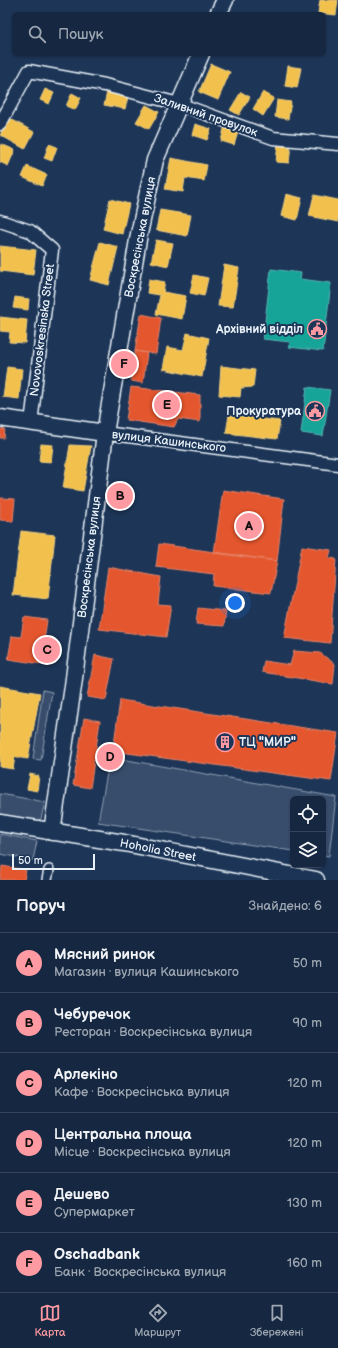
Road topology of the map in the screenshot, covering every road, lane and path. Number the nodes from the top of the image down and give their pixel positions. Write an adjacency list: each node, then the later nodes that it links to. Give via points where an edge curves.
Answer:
1 (225, 0): 2 (street)
2 (219, 12)
3 (200, 56): 4 (street, Воскресінська вулиця)
4 (179, 104): 5 (street, Заливний провулок, via 105,85 29,71); 6 (street, Заливний провулок, via 272,138); 10 (street, Воскресінська вулиця, via 155,160 139,234)
5 (0, 124)
6 (338, 144)
7 (0, 221): 9 (street, Novovoskresinska Street, via 30,232 52,250)
8 (0, 418): 9 (street, вулиця Кашинського)
9 (31, 423): 10 (street, вулиця Кашинського)
10 (105, 433): 11 (street, вулиця Кашинського); 13 (street, Воскресінська вулиця)
11 (338, 464)
12 (0, 823): 13 (street, Hoholia Street)
13 (52, 832): 16 (street, Hoholia Street)
14 (48, 870): 15 (street)
15 (47, 880)
16 (316, 880)

